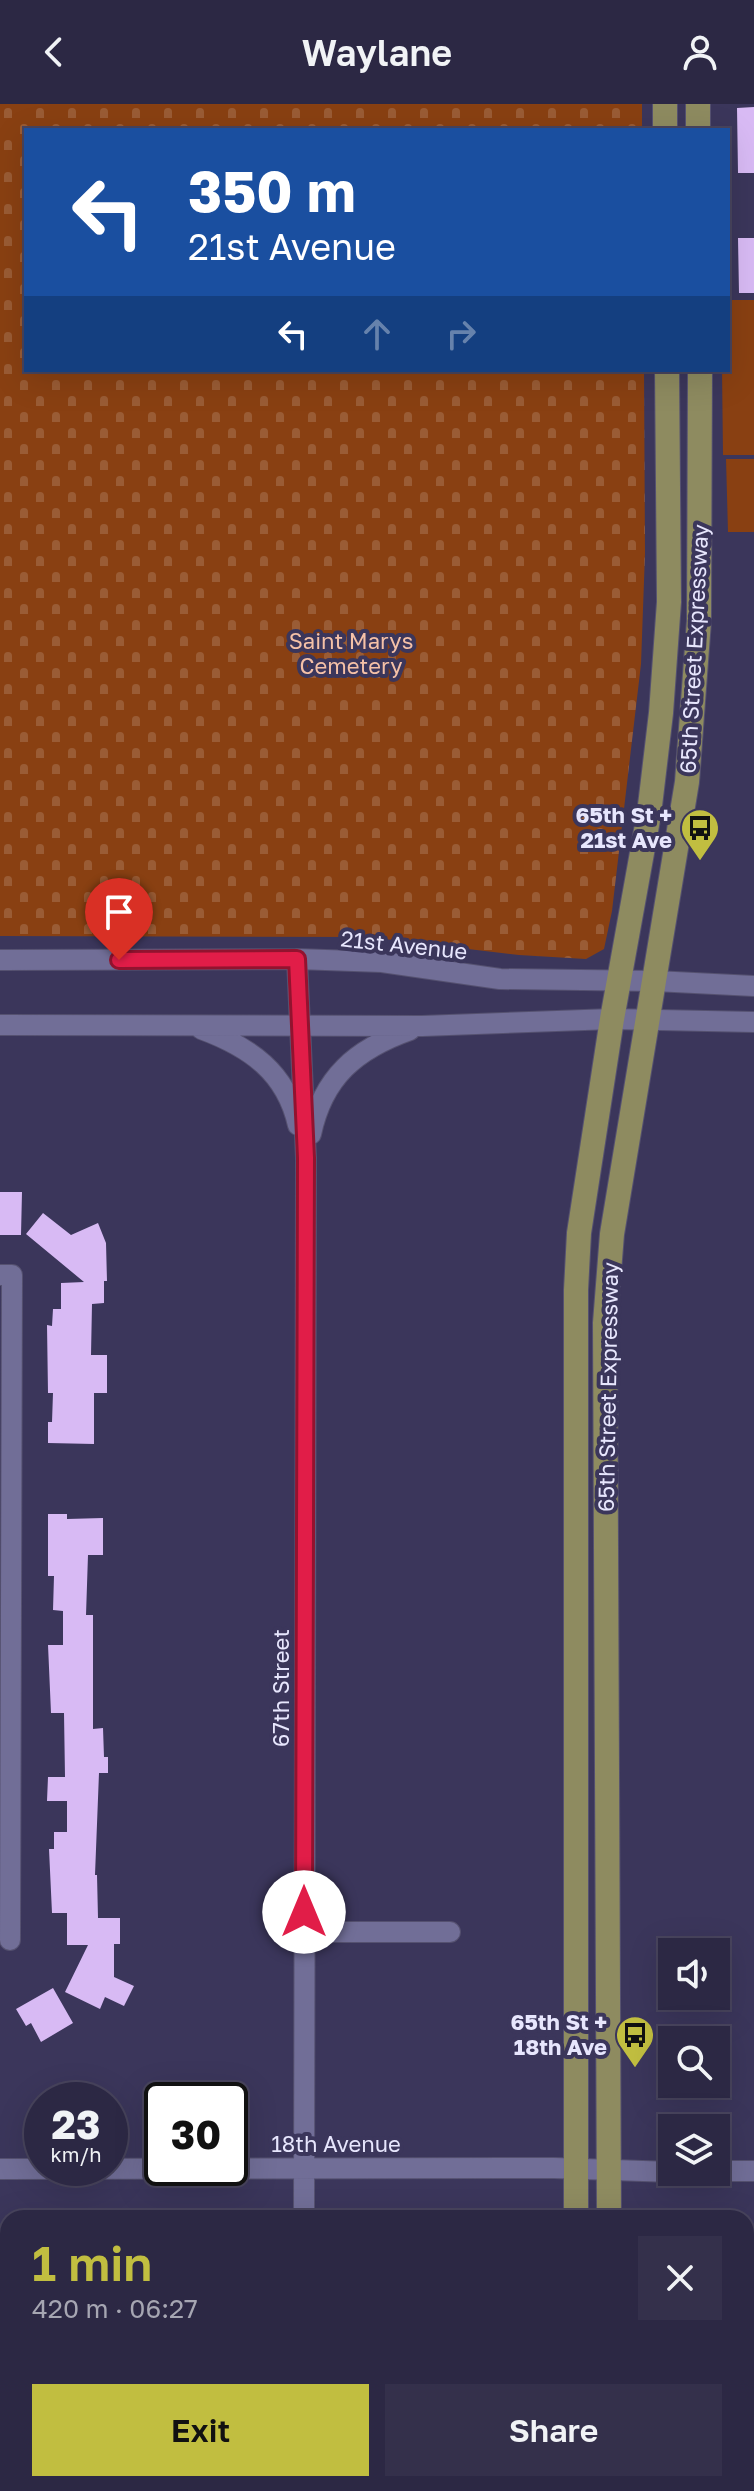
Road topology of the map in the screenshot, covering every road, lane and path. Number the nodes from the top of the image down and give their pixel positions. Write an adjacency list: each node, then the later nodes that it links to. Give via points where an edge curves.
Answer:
1 (665, 104): 3 (main road)
2 (698, 104): 4 (main road)
3 (665, 128)
4 (698, 128)
5 (667, 372): 9 (main road, 65th Street Expressway, via 669,602 661,713)
6 (700, 372): 10 (main road, 65th Street Expressway, via 701,575 695,701)
7 (297, 959): 8 (street, 21st Avenue); 9 (street, 21st Avenue, via 382,962 500,979); 17 (street, 67th Street)
8 (0, 960)
9 (619, 981): 10 (street, 21st Avenue); 12 (main road, 65th Street Expressway)
10 (655, 981): 11 (street, 21st Avenue); 13 (main road, 65th Street Expressway)
11 (754, 986)
12 (612, 1019): 13 (street); 18 (street); 26 (main road, 65th Street Expressway, via 579,1233 576,1290)
13 (648, 1020): 14 (street); 27 (main road, 65th Street Expressway, via 612,1234 605,1323)
14 (754, 1022)
15 (0, 1025): 16 (street)
16 (190, 1025): 17 (street); 19 (street, 67th Street, via 244,1048 276,1077 296,1114)
17 (300, 1025): 18 (street); 19 (street, 67th Street)
18 (422, 1026): 19 (street, 67th Street, via 371,1046 338,1074 314,1119)
19 (306, 1158): 21 (street, 67th Street)
20 (0, 1275): 23 (street, via 12,1275)
21 (304, 1932): 22 (street); 24 (street, 67th Street)
22 (450, 1932)
23 (10, 1940)
24 (304, 2168): 25 (street, 18th Avenue); 26 (street, 18th Avenue); 31 (street, 67th Street)
25 (0, 2169)
26 (576, 2169): 27 (street, 18th Avenue); 32 (main road, 65th Street Expressway)
27 (609, 2170): 30 (street, 18th Avenue); 33 (main road, 65th Street Expressway)
28 (730, 2171): 29 (street)
29 (754, 2171)
30 (658, 2172)
31 (304, 2210)
32 (576, 2210)
33 (609, 2210)

